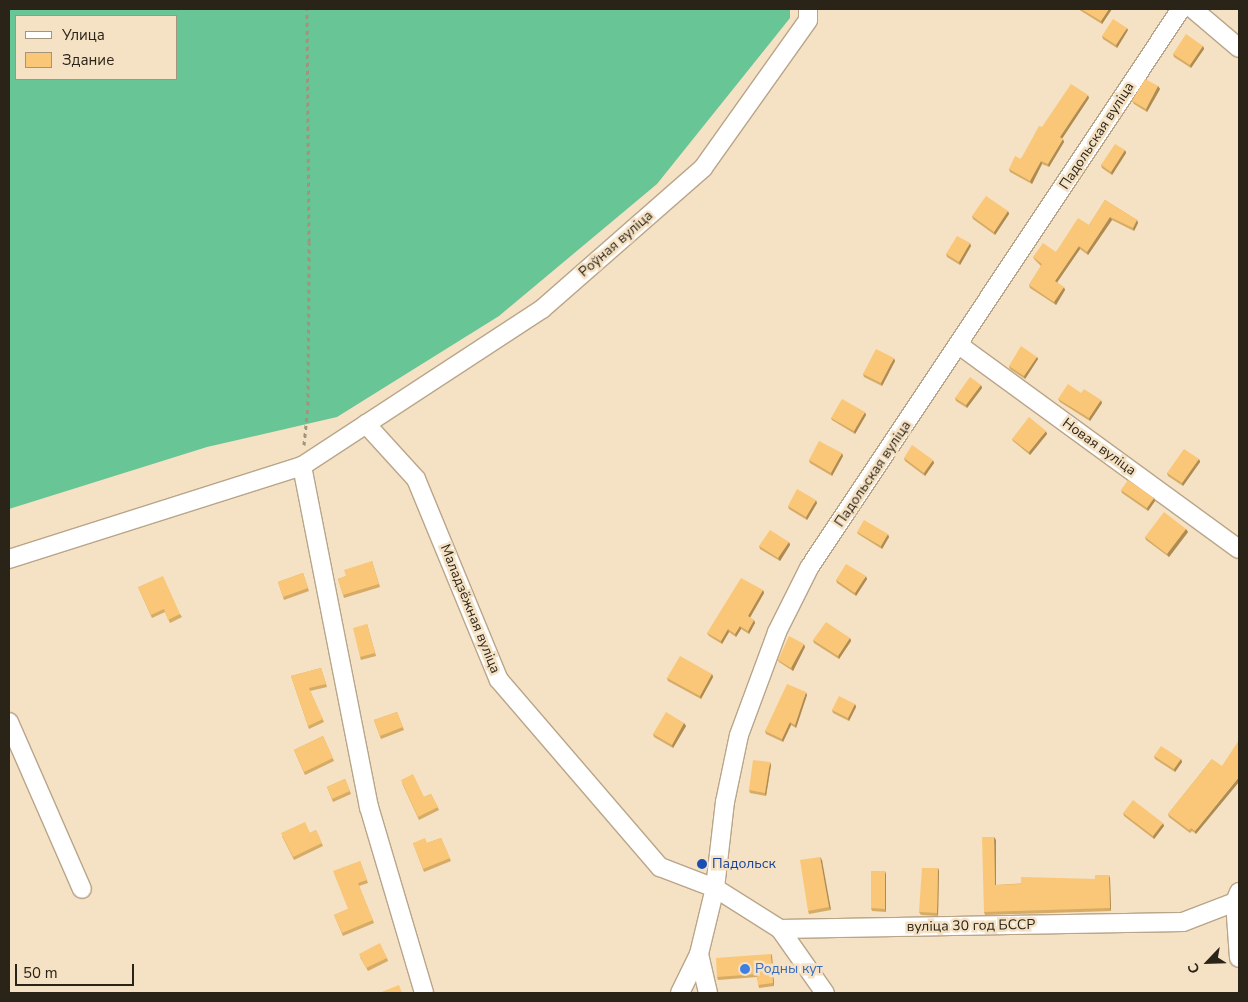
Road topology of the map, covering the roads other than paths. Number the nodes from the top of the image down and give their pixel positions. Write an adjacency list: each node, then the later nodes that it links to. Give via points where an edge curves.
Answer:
1 (808, 9): 6 (street, Роўная вуліца, via 808,20 702,168 542,309)
2 (1181, 9): 5 (street, Падольская вуліца)
3 (1193, 9): 4 (street)
4 (1239, 48)
5 (959, 344): 8 (street, Новая вуліца); 11 (street, Падольская вуліца, via 809,568 778,632 739,735 725,802)
6 (366, 424): 7 (street); 11 (street, Маладзёжная вуліца, via 416,479 499,680 660,867)
7 (302, 466): 9 (street); 17 (street, via 369,807)
8 (1239, 549)
9 (9, 559)
10 (9, 722): 12 (street)
11 (716, 888): 14 (street); 15 (street, Падольская вуліца)
12 (82, 889)
13 (1237, 897): 14 (street, вуліца 30 год БССР, via 1183,922); 16 (street, вуліца 30 год БССР)
14 (780, 930): 20 (street)
15 (699, 954): 18 (street); 19 (street, Падольская вуліца)
16 (1239, 958)
17 (424, 993)
18 (680, 993)
19 (708, 993)
20 (825, 993)

